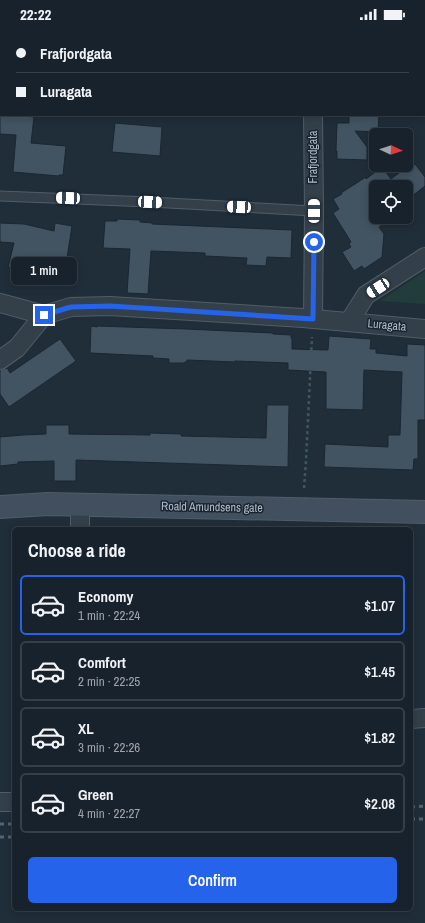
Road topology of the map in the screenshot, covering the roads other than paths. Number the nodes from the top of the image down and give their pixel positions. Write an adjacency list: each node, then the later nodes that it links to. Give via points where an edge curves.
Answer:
1 (313, 116): 3 (street, Frafjordgata)
2 (0, 196): 3 (lane)
3 (314, 211): 7 (street, Frafjordgata)
4 (425, 257): 8 (street, Luragata, via 366,295)
5 (0, 303): 6 (street)
6 (44, 315): 7 (street, Luragata, via 71,307 110,306); 10 (street, via 17,348)
7 (313, 319): 8 (street, Luragata)
8 (349, 322): 9 (street, Luragata)
9 (425, 329)
10 (0, 360)
11 (80, 505): 12 (street, Roald Amundsens gate); 13 (street, Roald Amundsens gate); 14 (street)
12 (0, 507)
13 (425, 512)
14 (80, 527)
15 (425, 718): 16 (street)
16 (413, 719)
17 (0, 802): 18 (street)
18 (12, 802)

